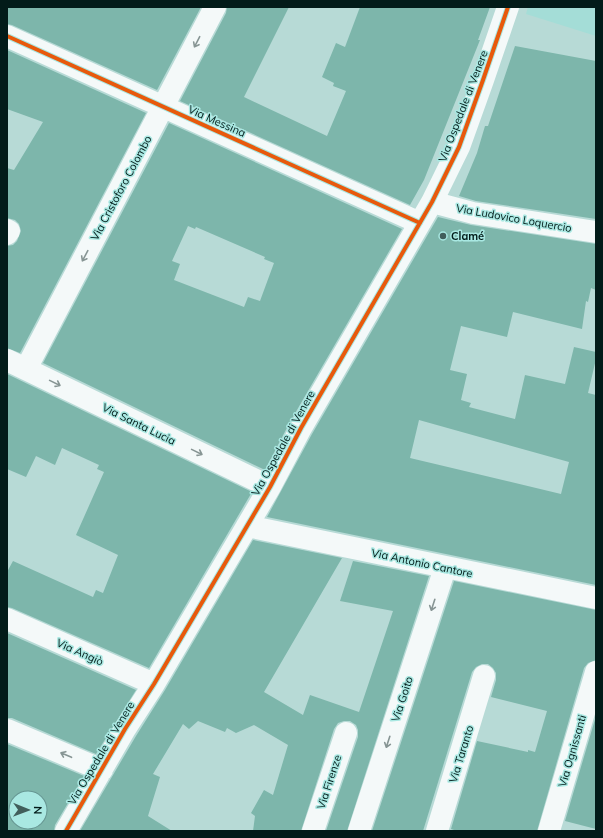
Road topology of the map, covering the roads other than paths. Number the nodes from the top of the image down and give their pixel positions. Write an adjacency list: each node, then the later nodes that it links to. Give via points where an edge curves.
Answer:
1 (215, 7): 4 (street, Via Cristoforo Colombo, one-way to 4)
2 (508, 7): 5 (street, Via Ospedale di Venere, via 458,147)
3 (7, 36): 4 (street, Via Messina)
4 (164, 107): 6 (street, Via Messina); 10 (street, Via Cristoforo Colombo, one-way to 10)
5 (432, 202): 6 (street, Via Ospedale di Venere); 8 (street, Via Ludovico Loquercio, via 473,213)
6 (420, 223): 11 (street, Via Ospedale di Venere, via 301,428)
7 (7, 230): 9 (street)
8 (596, 232)
9 (7, 234)
10 (17, 365): 11 (street, Via Santa Lucia, one-way to 11)
11 (270, 487): 12 (street, Via Ospedale di Venere)
12 (247, 526): 13 (street, Via Antonio Cantore); 18 (street, Via Ospedale di Venere)
13 (445, 568): 14 (street, Via Antonio Cantore); 24 (street, Via Goito, one-way to 24)
14 (596, 598)
15 (7, 619): 18 (street, Via Angiò)
16 (596, 672): 26 (street, Via Ognissanti)
17 (484, 676): 25 (street, Via Taranto)
18 (154, 684): 21 (street, Via Ospedale di Venere)
19 (7, 730): 21 (street, one-way to 19)
20 (346, 733): 23 (street, Via Firenze)
21 (102, 770): 22 (street, Via Ospedale di Venere)
22 (66, 831)
23 (313, 831)
24 (359, 831)
25 (437, 831)
26 (549, 831)

